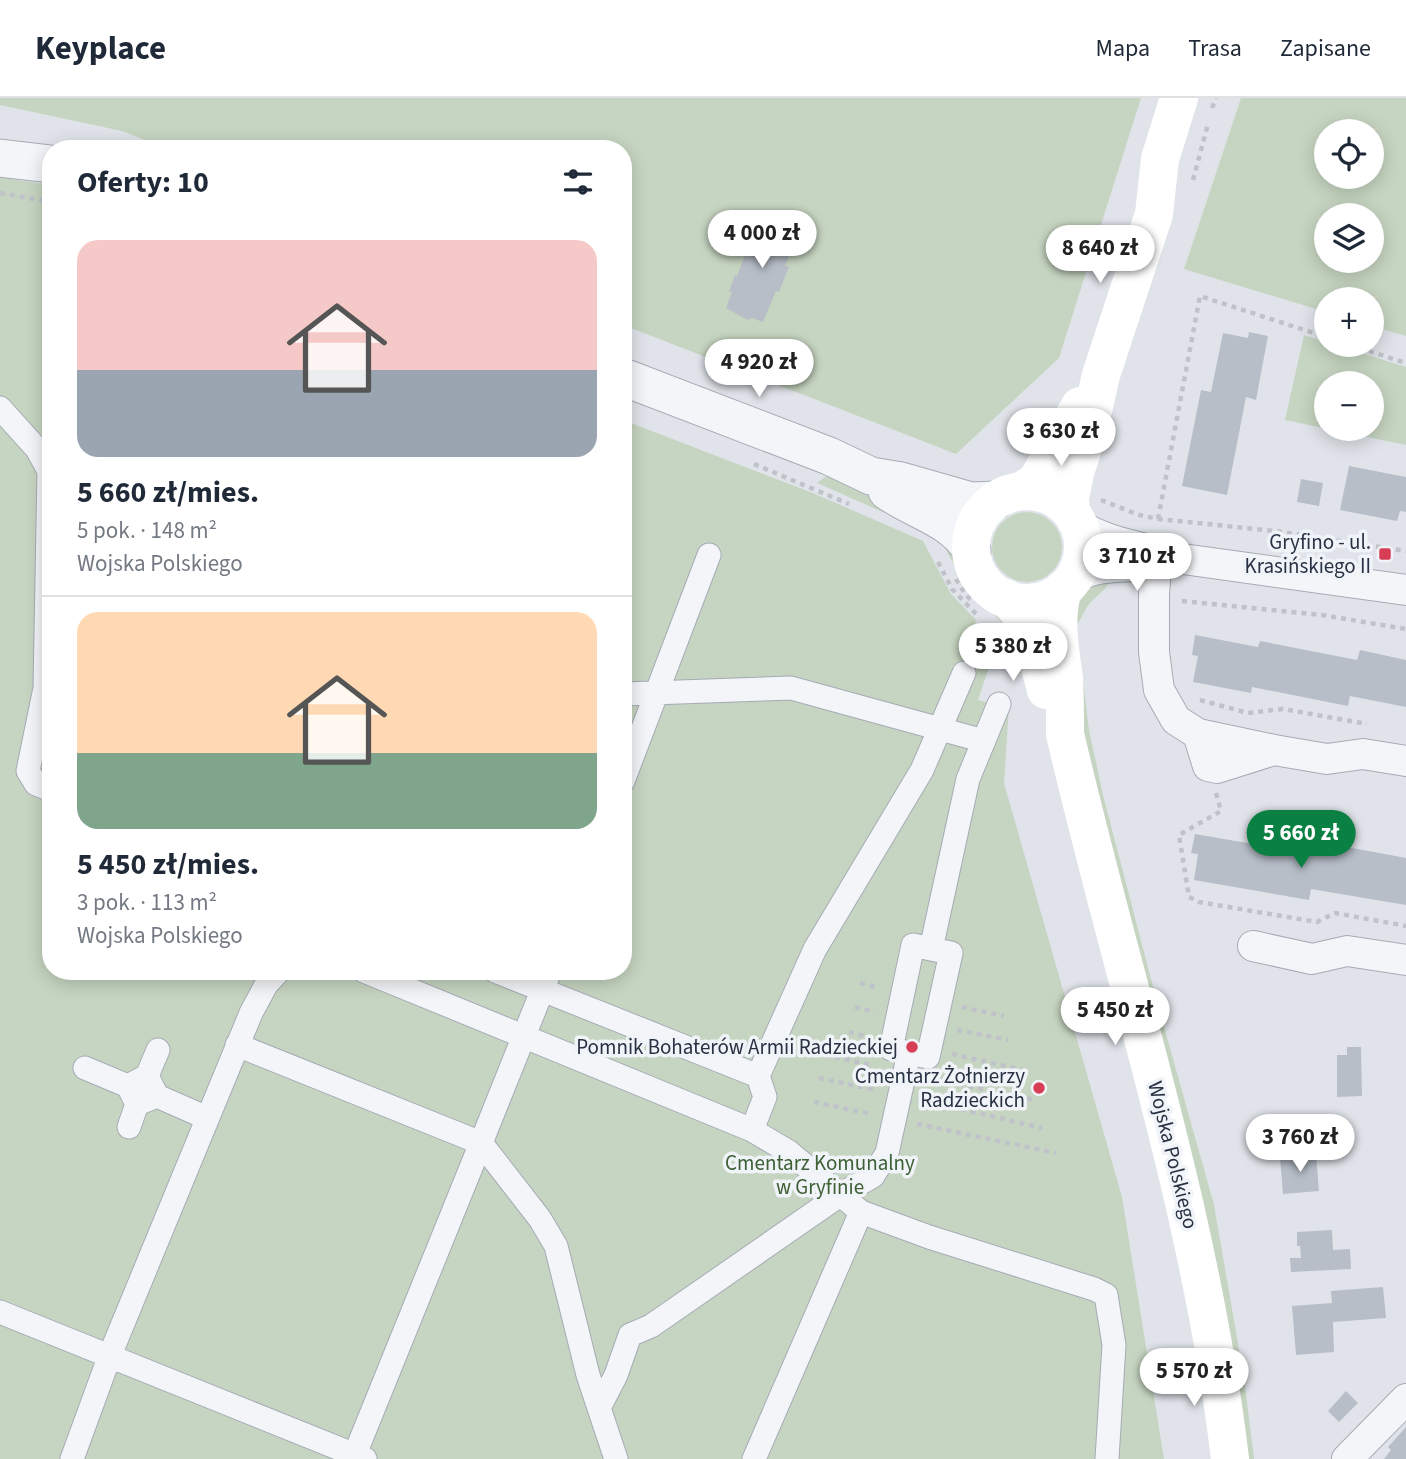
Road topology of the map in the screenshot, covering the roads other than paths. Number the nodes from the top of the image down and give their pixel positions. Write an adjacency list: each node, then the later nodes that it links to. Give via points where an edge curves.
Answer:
1 (1178, 98): 5 (main road, via 1160,159)
2 (1204, 98): 5 (main road, via 1181,166)
3 (0, 158): 4 (street)
4 (42, 163)
5 (1154, 214): 6 (main road)
6 (1101, 375): 11 (main road, via 1036,482); 12 (main road, via 1072,486)
7 (632, 380): 10 (street, via 829,456)
8 (0, 408): 9 (street)
9 (42, 458)
10 (861, 491): 11 (street, via 901,481 971,501); 13 (street, via 895,497 956,531)
11 (1009, 496): 12 (main road, via 1048,495); 13 (main road, via 985,510 973,536)
12 (1075, 518): 15 (street, via 1101,537 1157,550); 16 (main road, Wojska Polskiego, via 1083,550 1080,566)
13 (954, 554): 18 (main road, Wojska Polskiego, via 975,566 992,590)
14 (709, 555): 21 (street)
15 (1164, 573): 16 (street, via 1098,569); 17 (street); 26 (street, via 1154,652 1159,690 1176,720)
16 (1067, 585): 18 (main road, via 1038,601); 25 (main road, Wojska Polskiego, via 1059,604 1058,631)
17 (1406, 590)
18 (993, 609): 25 (main road, Wojska Polskiego, via 1020,612 1051,707)
19 (964, 673): 24 (street)
20 (632, 694): 21 (street)
21 (656, 694): 24 (street, via 791,688); 29 (street)
22 (42, 703): 31 (street, via 28,771)
23 (999, 704): 27 (street)
24 (939, 729): 27 (street); 43 (street, via 922,770 815,949)
25 (1065, 734): 60 (main road, Wojska Polskiego, via 1189,1215)
26 (1198, 734): 28 (street); 28 (street, via 1208,766 1217,768)
27 (984, 741): 33 (street, via 968,779)
28 (1274, 750): 30 (street, via 1327,759 1363,754)
29 (632, 757)
30 (1406, 761)
31 (42, 786)
32 (1253, 946): 34 (street, via 1312,959 1347,951)
33 (931, 949): 41 (street, via 951,953 935,1026); 41 (street, via 913,945 891,1049)
34 (1406, 960)
35 (271, 980): 39 (street)
36 (385, 980): 38 (street)
37 (547, 981): 38 (street); 43 (street)
38 (524, 1038): 47 (street); 48 (street)
39 (237, 1045): 45 (street); 48 (street)
40 (158, 1050): 44 (street)
41 (919, 1051): 49 (street, via 900,1095 887,1153 873,1176)
42 (85, 1068): 44 (street)
43 (758, 1076): 47 (street, via 765,1097)
44 (142, 1091): 45 (street); 46 (street)
45 (207, 1118): 52 (street)
46 (129, 1127)
47 (752, 1130): 49 (street, via 789,1152)
48 (481, 1143): 54 (street, via 556,1246); 55 (street)
49 (840, 1195): 50 (street); 54 (street, via 652,1326 630,1335)
50 (861, 1212): 58 (street); 59 (street, via 1105,1295 1114,1345)
51 (0, 1312): 52 (street)
52 (110, 1355): 55 (street); 56 (street)
53 (1406, 1399): 61 (street)
54 (599, 1408): 57 (street)
55 (358, 1458)
56 (72, 1459)
57 (616, 1459)
58 (754, 1459)
59 (1107, 1459)
60 (1230, 1459)
61 (1347, 1459)

